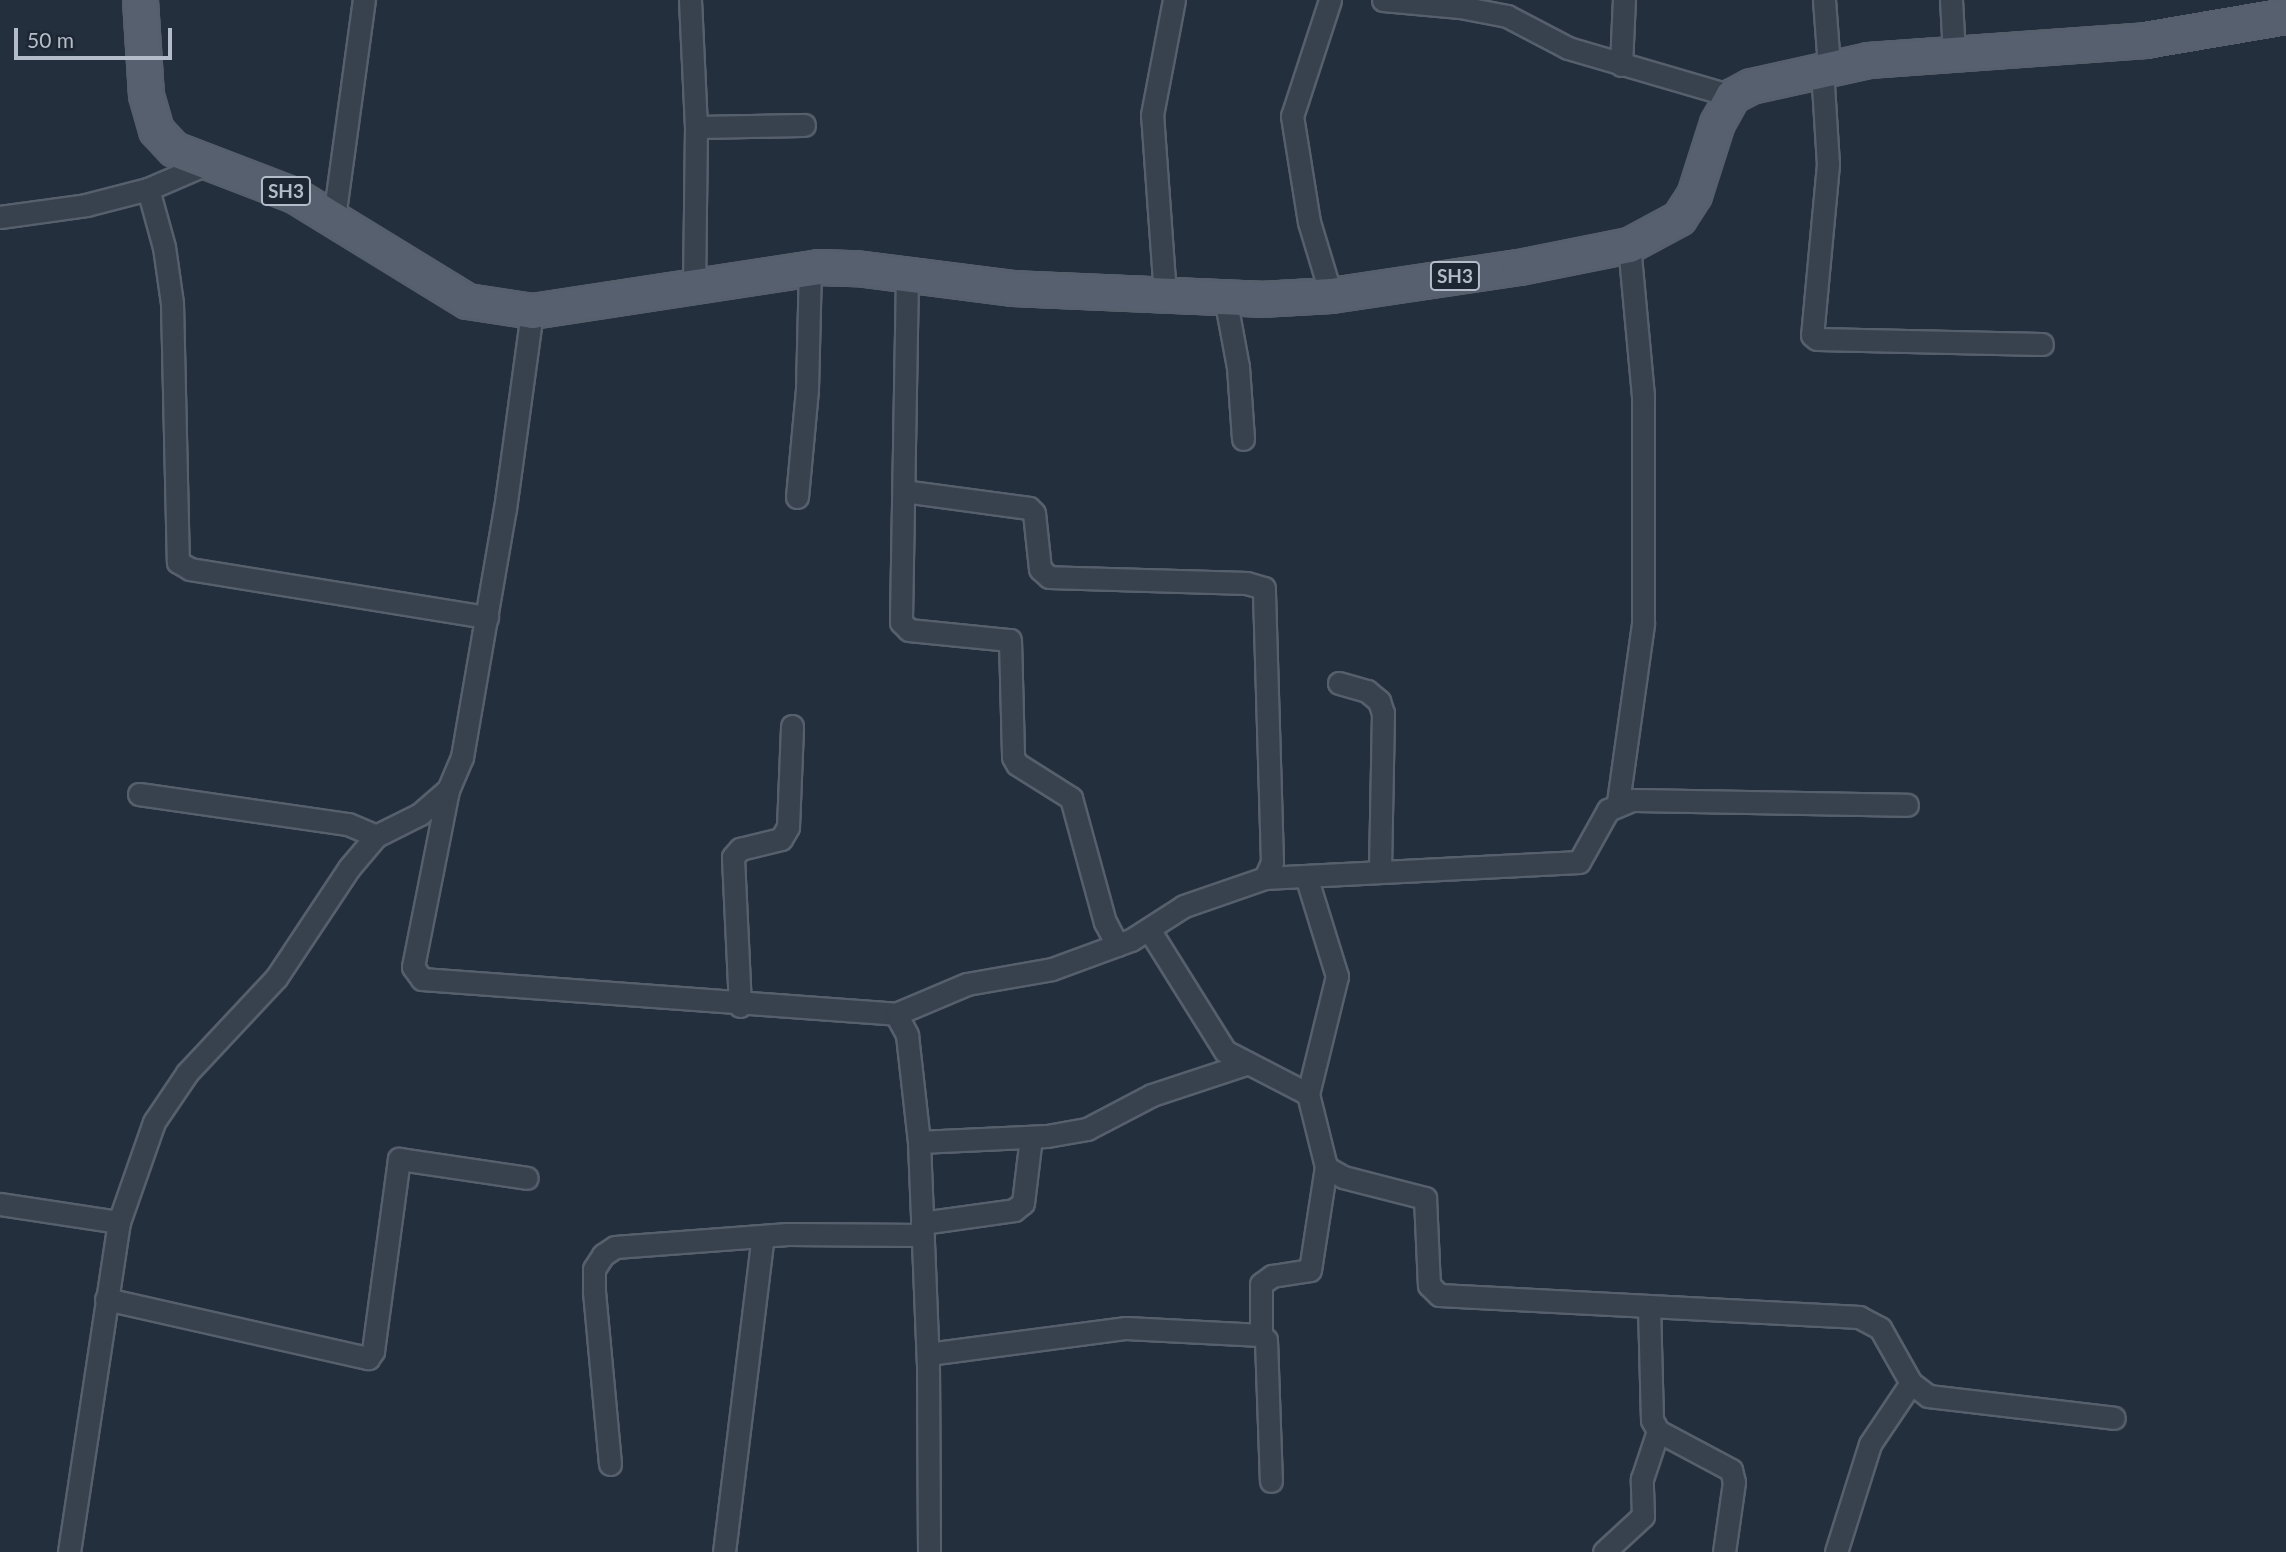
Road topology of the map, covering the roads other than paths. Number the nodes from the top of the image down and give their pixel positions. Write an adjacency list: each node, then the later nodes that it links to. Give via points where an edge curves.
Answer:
1 (140, 0): 17 (main road, SH3, via 142,67 156,130 174,149)
2 (364, 0): 20 (street)
3 (690, 0): 16 (street)
4 (1174, 0): 25 (street, via 1152,115)
5 (1330, 0): 26 (street, via 1292,116 1309,222)
6 (1383, 0): 12 (street, via 1507,16 1568,48)
7 (1625, 0): 12 (street)
8 (1824, 0): 13 (street)
9 (1951, 0): 11 (street)
10 (2286, 16): 11 (main road, via 2145,40)
11 (1954, 53): 13 (main road)
12 (1621, 65): 14 (street)
13 (1825, 68): 14 (main road, via 1771,79); 29 (street, via 1828,164 1812,335 1817,339)
14 (1731, 96): 21 (main road, SH3, via 1693,195 1679,218)
15 (804, 125): 16 (street)
16 (696, 127): 24 (street)
17 (206, 164): 18 (street); 20 (main road, SH3, via 270,185)
18 (148, 189): 19 (street, via 86,205); 33 (street, via 164,247 172,303 178,562 190,569)
19 (0, 217)
20 (334, 218): 28 (main road, SH3, via 467,301)
21 (1629, 245): 26 (main road, SH3); 38 (street, via 1643,396 1643,623)
22 (810, 268): 23 (main road, SH3); 24 (main road, SH3); 32 (street, via 807,389)
23 (907, 275): 25 (main road, SH3, via 1012,288); 31 (street)
24 (694, 287): 28 (main road, SH3)
25 (1165, 295): 27 (main road, SH3)
26 (1331, 295): 27 (main road, SH3)
27 (1224, 297): 30 (street, via 1238,367)
28 (532, 311): 33 (street)
29 (2042, 344)
30 (1243, 439)
31 (904, 491): 43 (street, via 1029,508 1034,513 1040,569 1049,577 1247,583 1264,588 1272,862); 45 (street, via 901,622 909,630 1010,640 1013,757 1071,798 1105,922)
32 (797, 497)
33 (487, 617): 36 (street, via 462,757)
34 (1339, 683): 41 (street, via 1367,691 1379,701 1383,713)
35 (792, 726): 46 (street, via 788,827 782,839 740,849 733,857)
36 (448, 790): 40 (street, via 420,814); 46 (street, via 413,967 416,975)
37 (139, 794): 40 (street, via 348,824)
38 (1618, 802): 39 (street); 41 (street, via 1608,810 1579,862)
39 (1907, 804)
40 (376, 836): 55 (street, via 326,900 276,978 187,1073 154,1122)
41 (1380, 872): 42 (street)
42 (1306, 876): 43 (street); 49 (street, via 1336,975)
43 (1265, 878): 44 (street, via 1184,906)
44 (1150, 931): 45 (street); 48 (street, via 1225,1051)
45 (1117, 945): 47 (street, via 1052,969 967,984)
46 (740, 1006): 47 (street)
47 (896, 1014): 51 (street, via 906,1034)
48 (1246, 1064): 49 (street); 50 (street, via 1152,1095 1087,1129)
49 (1308, 1094): 52 (street)
50 (1031, 1137): 51 (street); 56 (street, via 1023,1203 1014,1210)
51 (919, 1142): 56 (street)
52 (1326, 1167): 59 (street, via 1343,1177 1425,1198 1429,1285 1439,1295); 60 (street, via 1310,1270 1272,1276 1261,1284)
53 (527, 1178): 58 (street, via 399,1159 373,1351 368,1358)
54 (0, 1204): 55 (street)
55 (119, 1222): 58 (street)
56 (922, 1229): 57 (street); 61 (street)
57 (762, 1236): 65 (street, via 615,1247 603,1255 594,1269 594,1290); 68 (street)
58 (106, 1299): 67 (street)
59 (1649, 1306): 62 (street, via 1872,1321); 64 (street, via 1652,1420)
60 (1261, 1335): 61 (street, via 1126,1328); 66 (street, via 1266,1340)
61 (928, 1353): 69 (street)
62 (1911, 1383): 63 (street, via 1928,1396); 72 (street, via 1870,1444)
63 (2114, 1418)
64 (1658, 1431): 70 (street, via 1642,1479 1643,1516); 71 (street, via 1731,1470 1734,1482)
65 (610, 1464)
66 (1271, 1481)
67 (69, 1552)
68 (724, 1552)
69 (929, 1552)
70 (1604, 1552)
71 (1724, 1552)
72 (1836, 1552)

